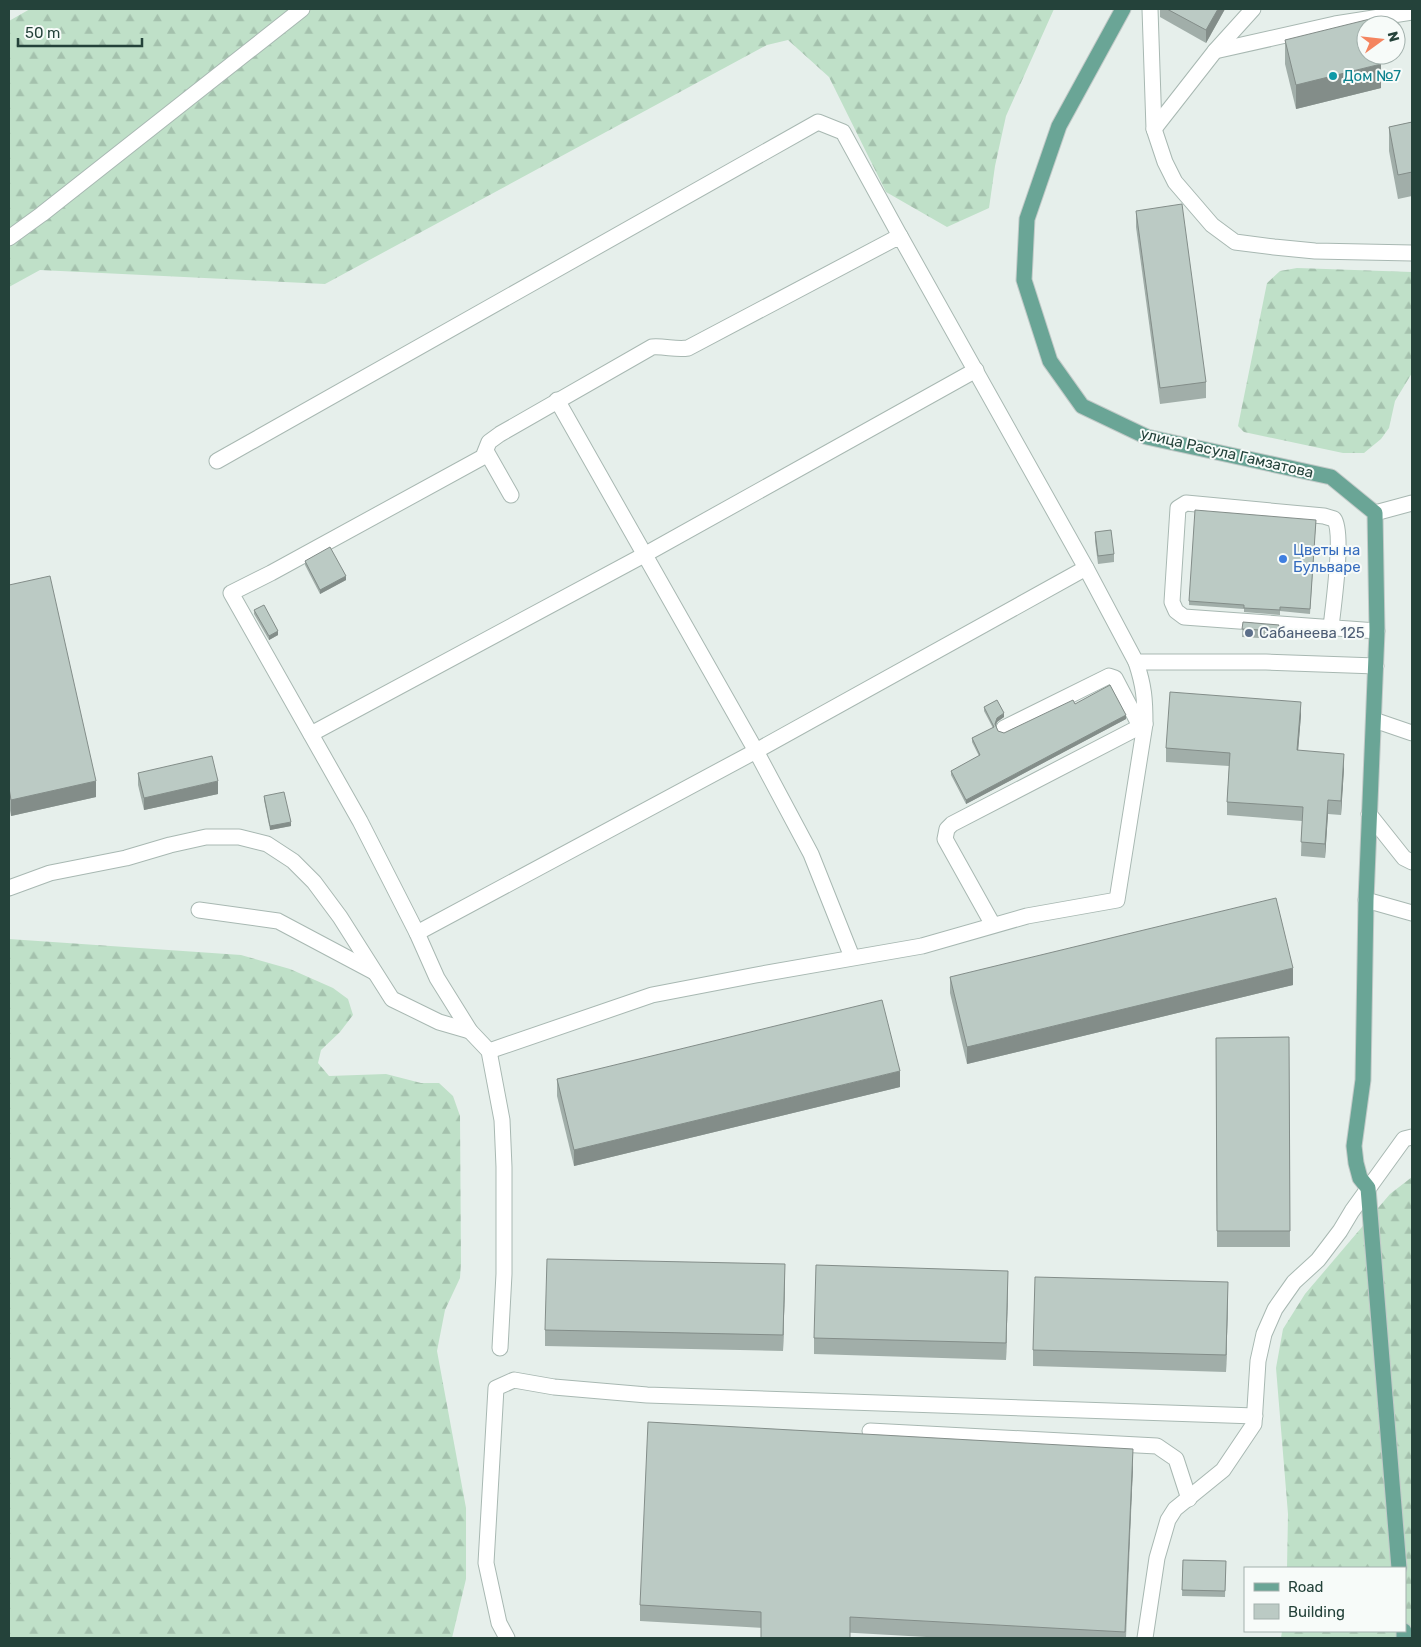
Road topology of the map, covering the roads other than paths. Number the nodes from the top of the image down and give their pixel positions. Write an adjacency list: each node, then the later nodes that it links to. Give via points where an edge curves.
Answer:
1 (302, 9): 9 (street)
2 (1123, 9): 17 (main road, улица Расула Гамзатова, via 1059,126 1027,219 1024,280 1050,361 1082,406 1147,437 1331,477)
3 (1150, 9): 7 (street)
4 (1253, 9): 6 (street)
5 (1412, 12): 6 (street, via 1335,24)
6 (1215, 52): 7 (street)
7 (1154, 129): 10 (street, via 1175,182 1212,225 1235,242 1315,251)
8 (900, 236): 11 (street); 12 (street, via 688,348 652,347); 14 (street, via 843,132 818,122)
9 (9, 238)
10 (1412, 253)
11 (976, 370): 18 (street); 19 (street)
12 (557, 400): 13 (street, via 500,434 489,442); 18 (street)
13 (486, 451): 15 (street); 28 (street, via 483,457 231,593)
14 (217, 461)
15 (511, 495)
16 (1412, 503): 17 (street)
17 (1375, 513): 21 (main road)
18 (644, 555): 28 (street); 29 (street)
19 (1086, 568): 22 (street); 29 (street)
20 (1331, 627): 20 (street, via 1184,617 1176,611 1172,602 1178,508 1186,503 1334,519 1338,527 1338,544); 21 (street)
21 (1377, 631): 23 (main road)
22 (1136, 662): 23 (street); 25 (street, via 1145,695)
23 (1376, 666): 24 (main road)
24 (1374, 720): 27 (street); 30 (main road)
25 (1142, 725): 26 (street, via 1115,678 1109,676); 36 (street, via 1118,900); 36 (street, via 947,829 945,839)
26 (1004, 728)
27 (1412, 733)
28 (311, 734): 37 (street, via 360,821)
29 (756, 751): 37 (street); 38 (street, via 811,854)
30 (1369, 814): 31 (street, via 1404,858); 33 (main road)
31 (1412, 862)
32 (9, 888): 39 (street, via 50,872 126,858 170,845 206,837 238,837 267,844 314,882)
33 (1366, 900): 35 (street); 43 (main road, via 1363,1080 1354,1146 1360,1178)
34 (199, 910): 39 (street, via 278,921)
35 (1412, 913)
36 (993, 925): 38 (street, via 922,946)
37 (417, 934): 40 (street, via 437,978)
38 (852, 957): 41 (street, via 652,995)
39 (376, 972): 40 (street, via 392,999 439,1022)
40 (470, 1031): 41 (street)
41 (489, 1052): 44 (street, via 502,1120 504,1167)
42 (1412, 1137): 43 (street, via 1404,1139)
43 (1368, 1188): 45 (street, via 1318,1260 1294,1282 1275,1310 1264,1334 1258,1361); 48 (main road)
44 (500, 1348)
45 (1254, 1420): 47 (street, via 1223,1470); 49 (street, via 647,1395 514,1380 496,1388 486,1563 499,1623)
46 (870, 1431): 47 (street, via 1157,1446 1176,1459)
47 (1189, 1498): 50 (street, via 1175,1509 1168,1520 1157,1558)
48 (1399, 1567)
49 (506, 1638)
50 (1145, 1638)

